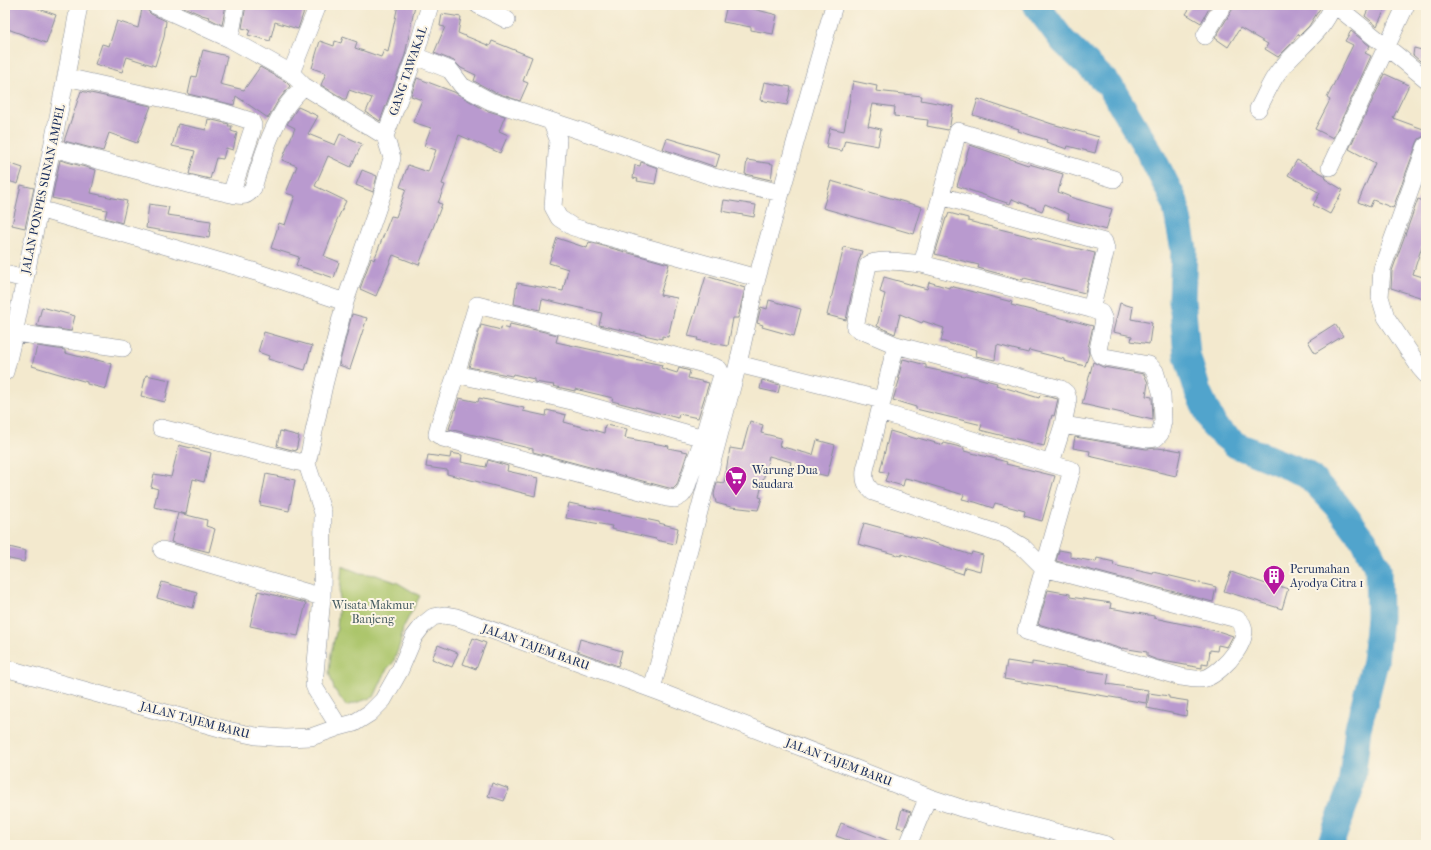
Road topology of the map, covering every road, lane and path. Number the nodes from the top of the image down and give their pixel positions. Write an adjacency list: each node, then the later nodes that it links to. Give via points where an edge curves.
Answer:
1 (79, 5): 17 (street, JALAN PONPES SUNAN AMPEL)
2 (155, 5): 13 (street)
3 (236, 5): 13 (street)
4 (318, 5): 16 (street)
5 (430, 5): 15 (street, GANG TAWAKAL)
6 (478, 5): 11 (street)
7 (834, 5): 27 (street)
8 (1223, 5): 12 (street)
9 (1334, 5): 14 (street); 20 (street, via 1313,37 1278,73)
10 (1406, 5): 14 (street)
11 (507, 20)
12 (1205, 36)
13 (230, 39): 16 (street)
14 (1387, 48): 18 (street); 25 (street)
15 (415, 56): 21 (street, via 450,70 462,86 490,101); 22 (street, GANG TAWAKAL)
16 (291, 73): 19 (street)
17 (66, 77): 24 (street, JALAN PONPES SUNAN AMPEL); 28 (street, via 223,112 251,121 252,131)
18 (1426, 79)
19 (304, 86): 22 (street); 28 (street, via 284,109 267,145 253,188 249,194)
20 (1258, 109)
21 (551, 121): 27 (street, via 714,177); 33 (street, via 558,139 553,207 558,218 578,229)
22 (385, 136): 35 (street, via 392,158)
23 (1426, 146): 43 (street, via 1382,269 1380,297 1386,317)
24 (53, 148): 28 (street, via 191,186); 30 (street, JALAN PONPES SUNAN AMPEL)
25 (1330, 167)
26 (1114, 179): 29 (street, via 958,131)
27 (781, 193): 33 (street)
28 (232, 194)
29 (941, 196): 31 (street); 36 (street, via 1104,242 1106,249)
30 (39, 209): 34 (street, JALAN PONPES SUNAN AMPEL); 35 (street, via 256,272)
31 (922, 264): 36 (street); 38 (street, via 880,261 868,265 856,327)
32 (5, 274): 34 (street)
33 (757, 278): 40 (street)
34 (25, 279): 37 (street, JALAN PONPES SUNAN AMPEL)
35 (345, 302): 49 (street)
36 (1090, 309): 45 (street, via 1101,313 1104,320 1098,350 1100,355 1148,366 1155,371 1162,396 1163,421 1160,434 1156,438 1148,439)
37 (15, 333): 39 (street); 41 (street, JALAN PONPES SUNAN AMPEL)
38 (896, 345): 44 (street); 45 (street, via 1061,389 1068,399)
39 (123, 348)
40 (738, 364): 44 (street); 47 (street)
41 (5, 372)
42 (456, 374): 47 (street, via 576,402); 47 (street, via 439,425 438,434 443,438 667,498 675,499 682,495); 47 (street, via 477,305 594,334 719,369 722,375)
43 (1426, 375)
44 (881, 406): 48 (street); 51 (street, via 865,475 866,483 872,492 1003,535 1023,547)
45 (1063, 425): 48 (street)
46 (161, 428): 49 (street)
47 (710, 440): 54 (street)
48 (1051, 463): 51 (street, via 1072,470)
49 (308, 464): 52 (street, via 322,513)
50 (162, 550): 52 (street)
51 (1044, 568): 51 (street, via 1026,631 1195,679 1207,678 1217,671 1236,654 1243,639 1245,628 1237,619)
52 (322, 597): 55 (street, via 314,685)
53 (5, 668): 55 (street, JALAN TAJEM BARU, via 256,736 311,737)
54 (652, 689): 55 (street, JALAN TAJEM BARU, via 456,617 444,615 433,618 414,636 384,700 354,723); 56 (street, JALAN TAJEM BARU)
55 (339, 727)
56 (928, 797): 57 (street); 58 (street, JALAN TAJEM BARU)
57 (908, 845)
58 (1107, 845)

